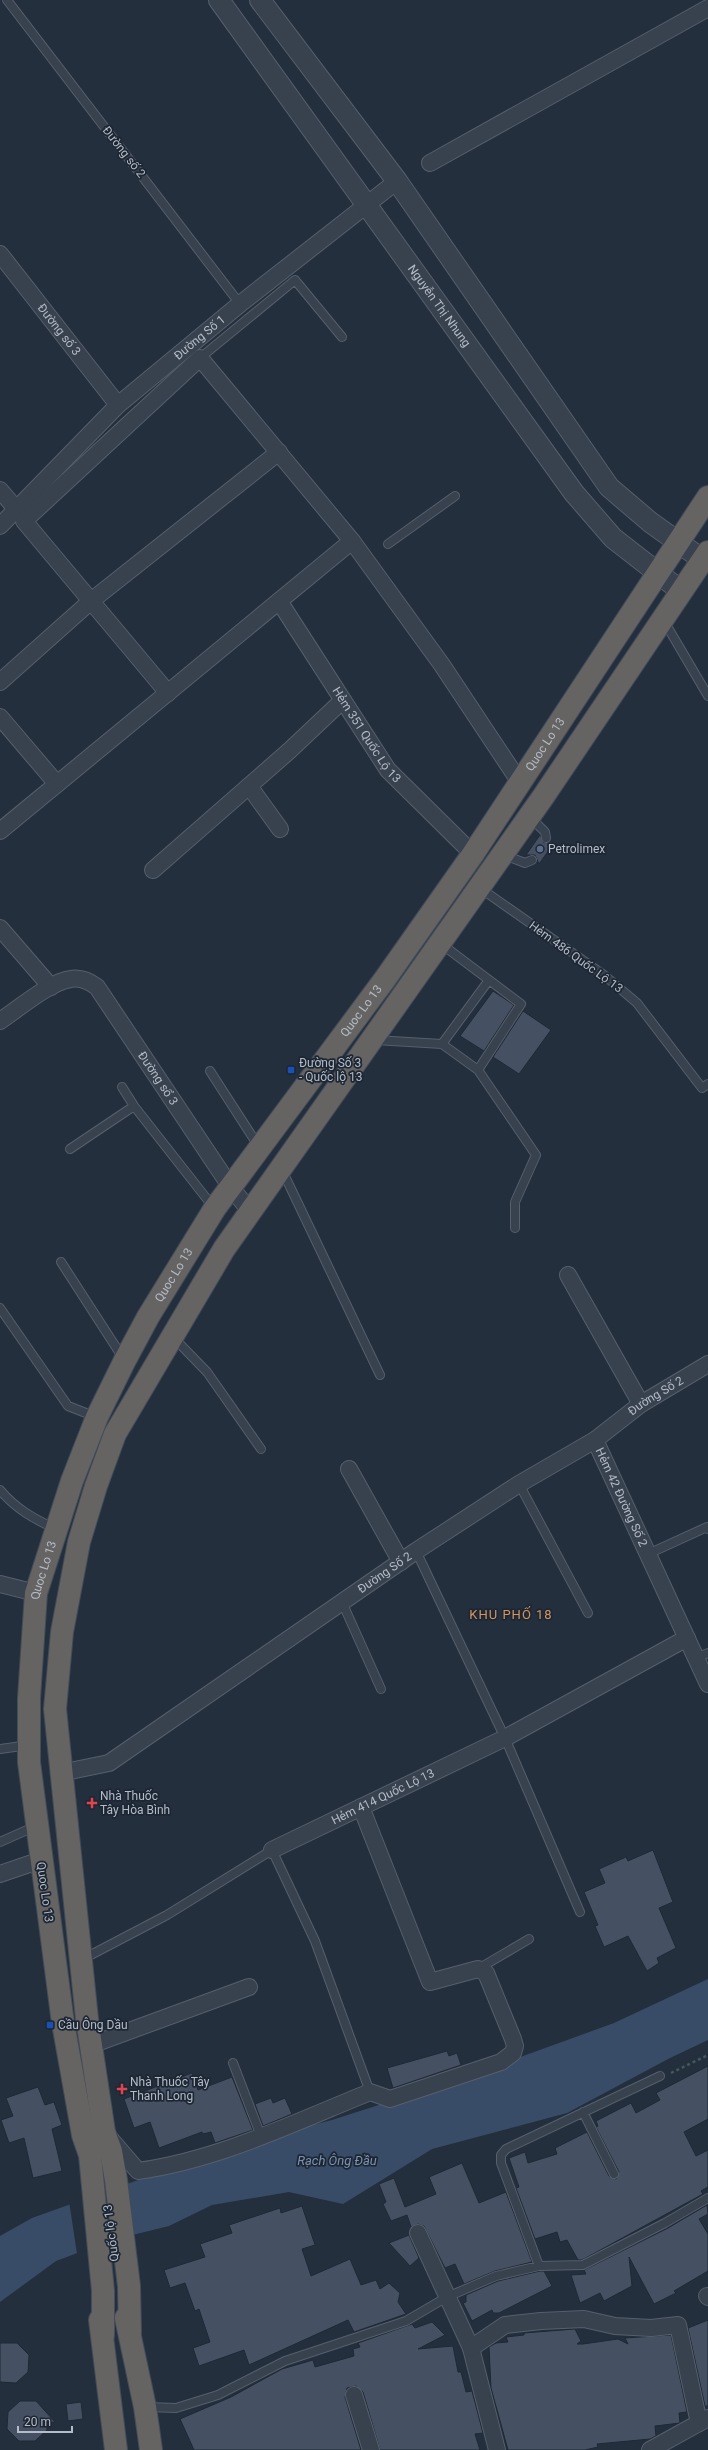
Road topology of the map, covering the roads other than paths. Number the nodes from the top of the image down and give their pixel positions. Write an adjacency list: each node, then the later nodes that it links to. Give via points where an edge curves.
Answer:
1 (7, 0): 9 (lane, Đường số 2)
2 (219, 0): 7 (street, Nguyễn Thị Nhung)
3 (260, 0): 6 (street)
4 (708, 8): 5 (street)
5 (430, 163)
6 (397, 181): 7 (street, Đường Số 1); 20 (street, via 609,487)
7 (368, 204): 9 (street, Đường Số 1); 23 (street, Nguyễn Thị Nhung, via 574,493 613,538)
8 (0, 254): 12 (street, Đường số 3)
9 (240, 304): 12 (street, Đường Số 1)
10 (342, 337): 11 (lane, via 295,280)
11 (200, 358): 13 (street); 25 (street, via 24,521)
12 (118, 404): 17 (street, Đường Số 1)
13 (278, 452): 19 (street); 25 (street)
14 (0, 490): 17 (street)
15 (455, 496): 21 (lane)
16 (708, 497): 20 (highway, Quoc Lo 13)
17 (18, 510): 18 (street, Đường Số 1)
18 (0, 526)
19 (352, 541): 26 (street); 34 (street, via 369,557)
20 (678, 543): 22 (street); 23 (highway, Quoc Lo 13)
21 (388, 544)
22 (705, 556): 24 (highway, Quoc Lo 13)
23 (658, 574): 24 (street, Nguyễn Thị Nhung); 34 (highway, Quoc Lo 13)
24 (681, 592): 27 (highway, Quoc Lo 13)
25 (91, 601): 28 (street); 29 (street)
26 (279, 601): 29 (street); 31 (street, Hẻm 351 Quốc Lộ 13)
27 (662, 619): 30 (lane); 36 (highway, Quoc Lo 13)
28 (0, 682)
29 (168, 693): 33 (street)
30 (708, 696)
31 (342, 701): 35 (street); 40 (street, Hẻm 351 Quốc Lộ 13, via 388,770)
32 (0, 717): 33 (street)
33 (57, 784): 38 (street)
34 (521, 784): 40 (highway, Quoc Lo 13)
35 (249, 786): 37 (street); 43 (street)
36 (529, 816): 39 (lane, via 545,832); 41 (highway, Quoc Lo 13)
37 (280, 829)
38 (0, 831)
39 (546, 838)
40 (473, 854): 57 (highway, Quoc Lo 13, via 385,979)
41 (503, 854): 42 (lane, via 526,863); 44 (highway, Quoc Lo 13)
42 (532, 860)
43 (153, 870)
44 (480, 887): 46 (highway, Quoc Lo 13); 54 (lane, Hẻm 486 Quốc Lộ 13, via 604,975 637,1004 702,1088)
45 (0, 928): 48 (street)
46 (440, 942): 47 (lane); 50 (highway, Quoc Lo 13)
47 (489, 980): 51 (lane); 52 (lane, via 521,1004)
48 (51, 988): 49 (street, Đường sổ 3); 60 (street, Đường sổ 3, via 71,979 89,981 97,987)
49 (0, 1021)
50 (371, 1040): 51 (lane); 59 (highway, Quoc Lo 13)
51 (442, 1044): 52 (lane)
52 (478, 1070): 63 (lane, via 536,1155 514,1202)
53 (210, 1071): 57 (lane)
54 (708, 1084)
55 (122, 1087): 56 (lane)
56 (134, 1106): 58 (lane); 61 (lane)
57 (260, 1147): 60 (highway, Quoc Lo 13)
58 (70, 1149)
59 (281, 1169): 62 (highway, Quoc Lo 13); 70 (lane)
60 (230, 1186): 61 (highway, Quoc Lo 13); 62 (street, Đường sổ 3)
61 (215, 1208): 68 (highway, Quoc Lo 13, via 148,1317)
62 (250, 1210): 67 (highway, Quoc Lo 13)
63 (515, 1228)
64 (61, 1262): 68 (lane)
65 (568, 1275): 71 (street)
66 (0, 1308): 72 (lane, via 68,1406)
67 (172, 1336): 74 (lane, via 206,1372); 94 (highway, Quoc Lo 13, via 115,1434 79,1542 62,1632 56,1694)
68 (125, 1360): 72 (highway, Quoc Lo 13)
69 (708, 1364): 71 (street, Đường Số 2)
70 (380, 1375)
71 (640, 1404): 73 (street, Đường Số 2)
72 (97, 1417): 79 (highway, Quoc Lo 13)
73 (595, 1440): 76 (street, Đường Số 2); 81 (street, Hẻm 42 Đường Số 2)
74 (261, 1449)
75 (349, 1469): 82 (street)
76 (519, 1484): 80 (street, Đường Số 2); 86 (lane)
77 (0, 1490): 79 (lane, via 13,1505 28,1516)
78 (708, 1529): 81 (lane, Hẻm 42 Đường Số 2, via 707,1527)
79 (56, 1530): 84 (highway, Quoc Lo 13)
80 (416, 1551): 82 (street, Đường Số 2); 91 (lane)
81 (648, 1554): 87 (street, Hẻm 42 Đường Số 2)
82 (401, 1562): 85 (street, Đường Số 2)
83 (0, 1584): 84 (street)
84 (36, 1593): 92 (highway, Quoc Lo 13, via 29,1698)
85 (342, 1602): 90 (lane); 94 (street, Đường Số 2, via 109,1762)
86 (588, 1613)
87 (687, 1638): 88 (street, Hẻm 42 Đường Số 2); 91 (street, Hẻm 414 Quốc Lộ 13)
88 (702, 1655): 89 (street, Hẻm 42 Đường Số 2)
89 (708, 1684)
90 (381, 1689)
91 (505, 1738): 95 (street, Hẻm 414 Quốc Lộ 13); 101 (lane)
92 (29, 1745): 93 (lane); 96 (highway, Quoc Lo 13)
93 (0, 1749)
94 (60, 1773): 103 (highway, Quoc Lo 13)
95 (361, 1807): 98 (street, Hẻm 414 Quốc Lộ 13); 104 (street, via 430,1982)
96 (36, 1826): 97 (lane); 99 (highway, Quoc Lo 13)
97 (0, 1842)
98 (272, 1850): 103 (lane, Hẻm 414 Quốc Lộ 13, via 167,1915); 109 (lane, via 315,1941)
99 (41, 1860): 100 (street); 111 (highway, Quoc Lo 13, via 63,2023)
100 (0, 1874)
101 (580, 1912)
102 (529, 1939): 104 (lane)
103 (81, 1960): 106 (highway, Quoc Lo 13)
104 (478, 1969): 109 (street, via 486,1973 513,2039 513,2053 501,2062 390,2099)
105 (248, 1987): 106 (street)
106 (91, 2045): 111 (highway, Quoc Lo 13)
107 (233, 2063): 112 (lane)
108 (660, 2076): 110 (lane)
109 (370, 2092): 112 (street)
110 (583, 2112): 113 (lane); 117 (lane, via 506,2149 501,2155 501,2163)
111 (94, 2134): 112 (street, via 138,2171 159,2168); 114 (highway, Quốc lộ 13, via 82,2156); 114 (highway, Quoc Lo 13, via 111,2151)
112 (261, 2136)
113 (614, 2174)
114 (99, 2182): 118 (highway, Quốc lộ 13); 118 (highway, Quốc lộ 13)
115 (708, 2198): 117 (lane, via 583,2265)
116 (418, 2233): 119 (street)
117 (539, 2266): 119 (lane, via 496,2276)
118 (111, 2289): 122 (highway, Quốc lộ 13, via 130,2332); 124 (highway, Quốc lộ 13, via 103,2335)
119 (447, 2297): 120 (street); 122 (lane, via 406,2321 285,2361 218,2395 176,2408)
120 (471, 2348): 123 (street, via 505,2326 541,2321 584,2318 615,2326 651,2328 678,2325); 127 (street)
121 (354, 2395): 126 (street)
122 (145, 2407): 125 (highway, Quốc lộ 13)
123 (703, 2420): 128 (street)
124 (116, 2450)
125 (151, 2450)
126 (371, 2450)
127 (497, 2450)
128 (650, 2450)

